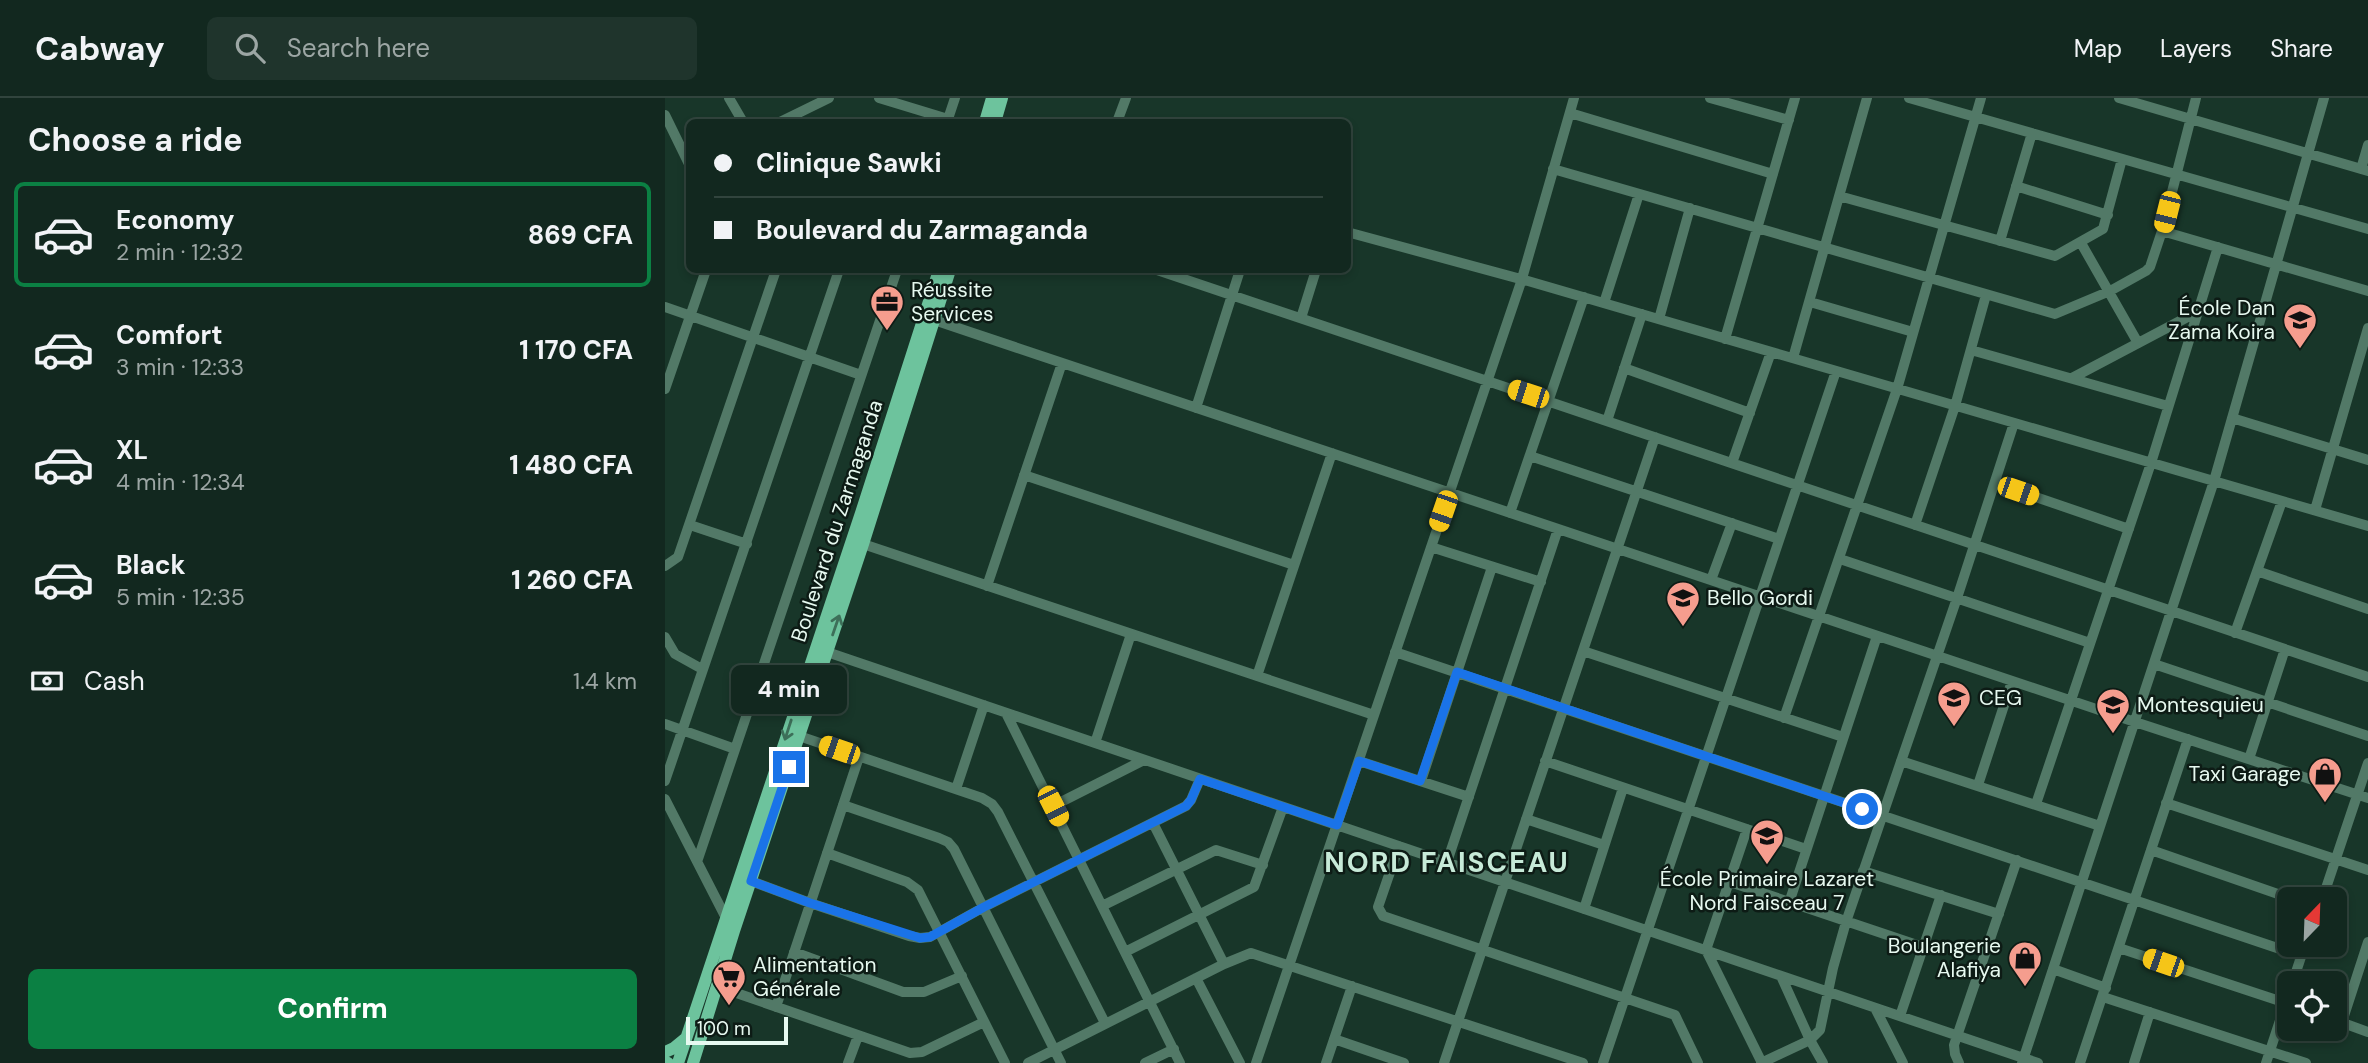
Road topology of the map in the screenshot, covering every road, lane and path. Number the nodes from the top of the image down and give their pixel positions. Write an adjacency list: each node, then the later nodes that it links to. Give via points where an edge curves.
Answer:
1 (729, 98): 24 (street)
2 (829, 98): 20 (street)
3 (879, 98): 17 (street)
4 (955, 98): 28 (street)
5 (992, 98): 29 (main road)
6 (1002, 98): 30 (main road)
7 (1126, 98): 31 (street)
8 (1574, 98): 21 (street)
9 (1710, 98): 18 (street)
10 (1795, 98): 33 (street)
11 (1867, 98): 45 (street)
12 (1909, 98): 23 (street)
13 (1981, 98): 23 (street)
14 (2119, 98): 19 (street)
15 (2196, 98): 32 (street)
16 (2322, 99): 36 (street)
17 (896, 100): 27 (street)
18 (1728, 101): 33 (street)
19 (2137, 101): 32 (street)
20 (804, 110): 25 (street); 26 (street)
21 (1570, 113): 39 (street); 41 (street)
22 (665, 115): 37 (street)
23 (1975, 117): 34 (street); 49 (street)
24 (741, 119)
25 (786, 119)
26 (808, 119)
27 (943, 119)
28 (949, 119)
29 (986, 119)
30 (996, 119)
31 (1118, 119)
32 (2190, 119): 36 (street); 42 (street)
33 (1789, 120): 41 (street)
34 (2032, 133): 38 (street); 43 (street)
35 (2368, 145): 40 (street)
36 (2308, 153): 40 (street); 47 (street)
37 (686, 158)
38 (2122, 159): 42 (street); 48 (street)
39 (1553, 169): 44 (street); 69 (street)
40 (2364, 170)
41 (1773, 174): 50 (street)
42 (2176, 175): 47 (street); 52 (street)
43 (2016, 186): 48 (street); 54 (street)
44 (1639, 194): 46 (street); 75 (street)
45 (1839, 196): 49 (street); 56 (street)
46 (1690, 208): 50 (street); 82 (street)
47 (2293, 208): 51 (street); 58 (street)
48 (2108, 215): 55 (street, via 2103,229)
49 (1944, 226): 54 (street); 68 (street)
50 (1758, 227): 56 (street); 87 (street)
51 (2368, 229)
52 (2162, 231): 57 (street); 71 (street, via 2150,267)
53 (1351, 233): 69 (street)
54 (2000, 241): 55 (street, via 2055,256)
55 (2081, 243): 71 (street)
56 (1825, 247): 68 (street); 76 (street)
57 (2218, 247): 58 (street); 78 (street)
58 (2276, 264): 70 (street); 106 (street)
59 (705, 273): 80 (street)
60 (775, 273): 86 (street)
61 (838, 273): 91 (street)
62 (896, 273): 96 (street)
63 (938, 273): 246 (main road, Boulevard du Zarmaganda, one-way to 246)
64 (949, 273): 83 (main road, Boulevard du Zarmaganda)
65 (1176, 273): 72 (street)
66 (1239, 273): 72 (street)
67 (1314, 273): 81 (street)
68 (1929, 278): 73 (street); 85 (street)
69 (1522, 279): 74 (street); 98 (street)
70 (2368, 291)
71 (2110, 292): 73 (street, via 2055,314); 88 (street)
72 (1232, 295): 81 (street); 104 (street)
73 (1986, 295): 89 (street)
74 (1584, 298): 75 (street); 101 (street)
75 (1604, 303): 79 (street)
76 (1810, 303): 85 (street); 92 (street)
77 (665, 307): 80 (street)
78 (2197, 312): 88 (street); 103 (street)
79 (1642, 314): 82 (street); 94 (street)
80 (691, 315): 86 (street); 99 (street)
81 (1301, 318): 98 (street)
82 (1658, 319): 87 (street)
83 (934, 320): 93 (street); 134 (main road, Boulevard du Zarmaganda)
84 (2368, 328): 110 (street)
85 (1913, 332): 100 (street)
86 (753, 338): 91 (street); 127 (street)
87 (1725, 339): 90 (street)
88 (2138, 344): 97 (street)
89 (1971, 350): 97 (street); 102 (street)
90 (1771, 352): 92 (street); 105 (street)
91 (808, 357): 96 (street); 133 (street)
92 (1793, 358): 95 (street)
93 (1062, 363): 104 (street); 116 (street)
94 (1624, 368): 105 (street); 107 (street)
95 (1836, 371): 100 (street); 119 (street)
96 (861, 375): 185 (street)
97 (2072, 378): 103 (street)
98 (1487, 381): 101 (street); 121 (street)
99 (665, 389)
100 (1897, 389): 102 (street); 123 (street)
101 (1549, 401): 107 (street); 112 (street)
102 (1955, 406): 108 (street); 128 (street)
103 (2168, 406): 115 (street)
104 (1196, 408): 111 (street)
105 (1750, 413): 114 (street)
106 (2232, 418): 110 (street); 117 (street)
107 (1607, 421): 109 (street)
108 (2014, 423): 115 (street); 118 (street)
109 (1655, 437): 114 (street); 120 (street)
110 (2333, 449): 113 (street); 124 (street)
111 (1332, 453): 121 (street); 139 (street)
112 (1529, 456): 120 (street); 125 (street)
113 (2368, 460)
114 (1732, 463): 119 (street)
115 (2151, 463): 117 (street); 131 (street)
116 (1024, 475): 139 (street); 145 (street)
117 (2214, 481): 122 (street); 150 (street)
118 (1995, 483): 131 (street); 135 (street)
119 (1797, 485): 123 (street); 132 (street)
120 (1636, 491): 126 (street); 137 (street)
121 (1450, 493): 125 (street); 136 (street)
122 (2283, 501): 124 (street); 142 (street)
123 (1858, 506): 128 (street); 138 (street)
124 (2315, 510): 129 (street)
125 (1510, 513): 130 (street)
126 (1732, 523): 132 (street); 143 (street)
127 (690, 525): 133 (street); 140 (street, via 678,557)
128 (1915, 525): 135 (street)
129 (2368, 526)
130 (1558, 529): 137 (street); 144 (street)
131 (2129, 529): 146 (street)
132 (1779, 539): 147 (street)
133 (747, 544): 163 (street)
134 (863, 544): 145 (street); 159 (main road, Boulevard du Zarmaganda, one-way to 134)
135 (1975, 545): 146 (street); 148 (street)
136 (1431, 547): 141 (street); 160 (street)
137 (1617, 549): 143 (street); 158 (street)
138 (1840, 559): 148 (street); 151 (street)
139 (1294, 565): 165 (street)
140 (665, 566)
141 (1492, 566): 144 (street); 164 (street)
142 (2257, 571): 149 (street); 152 (street)
143 (1711, 580): 147 (street)
144 (1541, 582): 168 (street)
145 (987, 586): 153 (street)
146 (2108, 590): 150 (street); 156 (street)
147 (1759, 596): 151 (street); 169 (street)
148 (1957, 598): 156 (street); 161 (street)
149 (2368, 609)
150 (2171, 611): 152 (street); 162 (street)
151 (1819, 616): 154 (street); 176 (street)
152 (2235, 633): 157 (street)
153 (1131, 634): 165 (street); 184 (street)
154 (1877, 636): 161 (street); 182 (street)
155 (665, 637): 163 (street, via 675,654)
156 (2090, 643): 170 (street)
157 (2285, 649): 166 (street); 171 (street)
158 (1583, 651): 169 (street); 173 (street)
159 (827, 652): 172 (street); 180 (main road, Boulevard du Zarmaganda)
160 (1395, 652): 164 (street); 175 (street)
161 (1937, 656): 167 (street); 192 (street)
162 (2154, 664): 171 (street); 177 (street)
163 (702, 669): 179 (street)
164 (1457, 672): 168 (street); 196 (street)
165 (1257, 676): 175 (street)
166 (2368, 677)
167 (2012, 681): 170 (street); 197 (street)
168 (1505, 688): 173 (street); 202 (street)
169 (1725, 698): 176 (street); 186 (street)
170 (2072, 701): 177 (street); 205 (street)
171 (2267, 702): 181 (street); 188 (street)
172 (984, 705): 174 (street); 199 (street)
173 (1563, 708): 186 (street); 191 (street)
174 (1006, 713): 184 (street); 207 (street)
175 (1374, 715): 190 (street)
176 (1784, 718): 182 (street)
177 (2135, 722): 183 (street); 214 (street)
178 (665, 724): 179 (street)
179 (682, 730): 185 (street); 195 (street)
180 (799, 736): 187 (street); 230 (main road, Boulevard du Zarmaganda)
181 (2368, 736)
182 (1843, 737): 200 (street)
183 (2188, 739): 188 (street); 204 (street)
184 (1095, 743): 189 (street)
185 (735, 750): 221 (street)
186 (1706, 756): 200 (street); 209 (street)
187 (859, 757): 199 (street); 206 (street)
188 (2249, 759): 201 (street)
189 (1144, 760): 194 (street); 207 (street)
190 (1359, 761): 196 (street); 213 (street)
191 (1545, 761): 198 (street); 211 (street)
192 (1901, 761): 197 (street); 210 (street)
193 (2368, 763): 201 (street)
194 (1200, 779): 208 (street); 212 (street, via 1186,806)
195 (665, 781)
196 (1420, 781): 202 (street)
197 (1978, 785): 205 (street)
198 (1623, 788): 209 (street); 216 (street)
199 (956, 789): 234 (street, via 992,804)
200 (1824, 796): 210 (street); 218 (street)
201 (2363, 796): 224 (street)
202 (1469, 797): 225 (street)
203 (665, 799): 221 (street)
204 (2167, 803): 219 (street); 224 (street)
205 (2036, 804): 214 (street)
206 (843, 805): 220 (street); 242 (street, via 948,842)
207 (1053, 806): 222 (street)
208 (1283, 807): 213 (street); 226 (street)
209 (1687, 809): 215 (street); 248 (street)
210 (1882, 815): 223 (street); 229 (street)
211 (1526, 819): 216 (street); 231 (street)
212 (1153, 823): 222 (street); 227 (street)
213 (1337, 825): 217 (street); 260 (street)
214 (2100, 827): 233 (street)
215 (1747, 830): 218 (street); 232 (street)
216 (1604, 845): 243 (street)
217 (1399, 846): 225 (street); 255 (street, via 1379,912)
218 (1806, 849): 240 (street)
219 (2151, 850): 236 (street); 238 (street)
220 (827, 853): 239 (street); 250 (street, via 914,885)
221 (698, 859): 246 (street)
222 (1080, 860): 234 (street); 241 (street)
223 (2017, 860): 233 (street); 245 (street)
224 (2335, 860): 228 (street); 235 (street)
225 (1447, 863): 231 (street)
226 (1263, 865): 227 (street, via 1216,850); 244 (street, via 1249,890)
227 (1176, 869): 241 (street); 244 (street)
228 (2368, 870)
229 (1863, 871): 237 (street); 247 (street)
230 (751, 881): 239 (street); 249 (main road, Boulevard du Zarmaganda)
231 (1506, 882): 243 (street); 255 (street)
232 (1730, 882): 240 (street); 256 (street)
233 (2082, 882): 238 (street); 261 (street)
234 (1034, 883): 242 (street); 279 (street)
235 (2326, 887)
236 (2277, 894)
237 (1941, 895): 245 (street); 252 (street)
238 (2133, 900): 253 (street); 254 (street)
239 (810, 903): 250 (street, via 920,938); 258 (street)
240 (1789, 903): 247 (street)
241 (1102, 906): 257 (street)
242 (984, 907): 250 (street); 288 (street)
243 (1584, 909): 248 (street)
244 (1199, 914): 257 (street); 259 (street)
245 (1999, 915): 283 (street)
246 (727, 919): 249 (street); 285 (main road, Boulevard du Zarmaganda)
247 (1846, 922): 252 (street); 267 (street)
248 (1646, 930): 256 (street); 271 (street)
249 (734, 931): 265 (main road, Boulevard du Zarmaganda)
250 (940, 932): 262 (street)
251 (2368, 942): 270 (street)
252 (1923, 947): 276 (street)
253 (2119, 948): 268 (street); 269 (street)
254 (2277, 948)
255 (1483, 950): 271 (street); 278 (street)
256 (1706, 950): 263 (street); 311 (street)
257 (1125, 952): 272 (street)
258 (794, 953): 262 (street, via 904,992 924,992); 273 (street)
259 (1224, 964): 260 (street, via 1251,953); 264 (street)
260 (1290, 965): 266 (street); 304 (street)
261 (2053, 969): 268 (street); 293 (street)
262 (962, 976): 277 (street)
263 (1781, 976): 267 (street); 287 (street)
264 (1196, 978): 272 (street); 303 (street)
265 (716, 986): 273 (street); 285 (main road, Boulevard du Zarmaganda)
266 (1352, 986): 278 (street); 286 (street)
267 (1829, 992): 274 (street); 287 (street, via 1820,1030)
268 (2104, 992): 275 (street); 316 (street)
269 (2277, 997)
270 (2347, 997)
271 (1625, 998): 309 (street); 310 (street, via 1675,1015)
272 (1150, 1002): 279 (street); 289 (street)
273 (776, 1007): 284 (street)
274 (1875, 1008): 276 (street); 313 (street)
275 (2150, 1013): 290 (street); 317 (street)
276 (1900, 1016): 283 (street)
277 (984, 1022): 284 (street, via 917,1054); 298 (street)
278 (1458, 1022): 307 (street); 308 (street)
279 (1105, 1023): 288 (street)
280 (2347, 1024): 282 (street)
281 (2277, 1032): 290 (street)
282 (2368, 1032)
283 (1957, 1035): 293 (street); 314 (street, via 1954,1045)
284 (857, 1036): 297 (street)
285 (693, 1040): 291 (main road); 294 (main road, Boulevard du Zarmaganda); 295 (main road, Boulevard du Zarmaganda); 296 (main road)
286 (1334, 1040): 292 (street); 305 (street)
287 (1810, 1040): 311 (street); 312 (street)
288 (1054, 1049): 299 (street); 300 (street)
289 (1174, 1049): 301 (street); 302 (street)
290 (2271, 1050): 318 (street); 319 (street)
291 (665, 1052)
292 (1381, 1059): 306 (street)
293 (2023, 1061): 315 (street)
294 (678, 1063)
295 (693, 1063)
296 (707, 1063)
297 (848, 1063)
298 (1005, 1063)
299 (1028, 1063)
300 (1061, 1063)
301 (1145, 1063)
302 (1180, 1063)
303 (1240, 1063)
304 (1256, 1063)
305 (1326, 1063)
306 (1404, 1063)
307 (1444, 1063)
308 (1583, 1063)
309 (1603, 1063)
310 (1698, 1063)
311 (1762, 1063)
312 (1823, 1063)
313 (1903, 1063)
314 (1959, 1063)
315 (2038, 1063)
316 (2080, 1063)
317 (2134, 1063)
318 (2266, 1063)
319 (2306, 1063)

